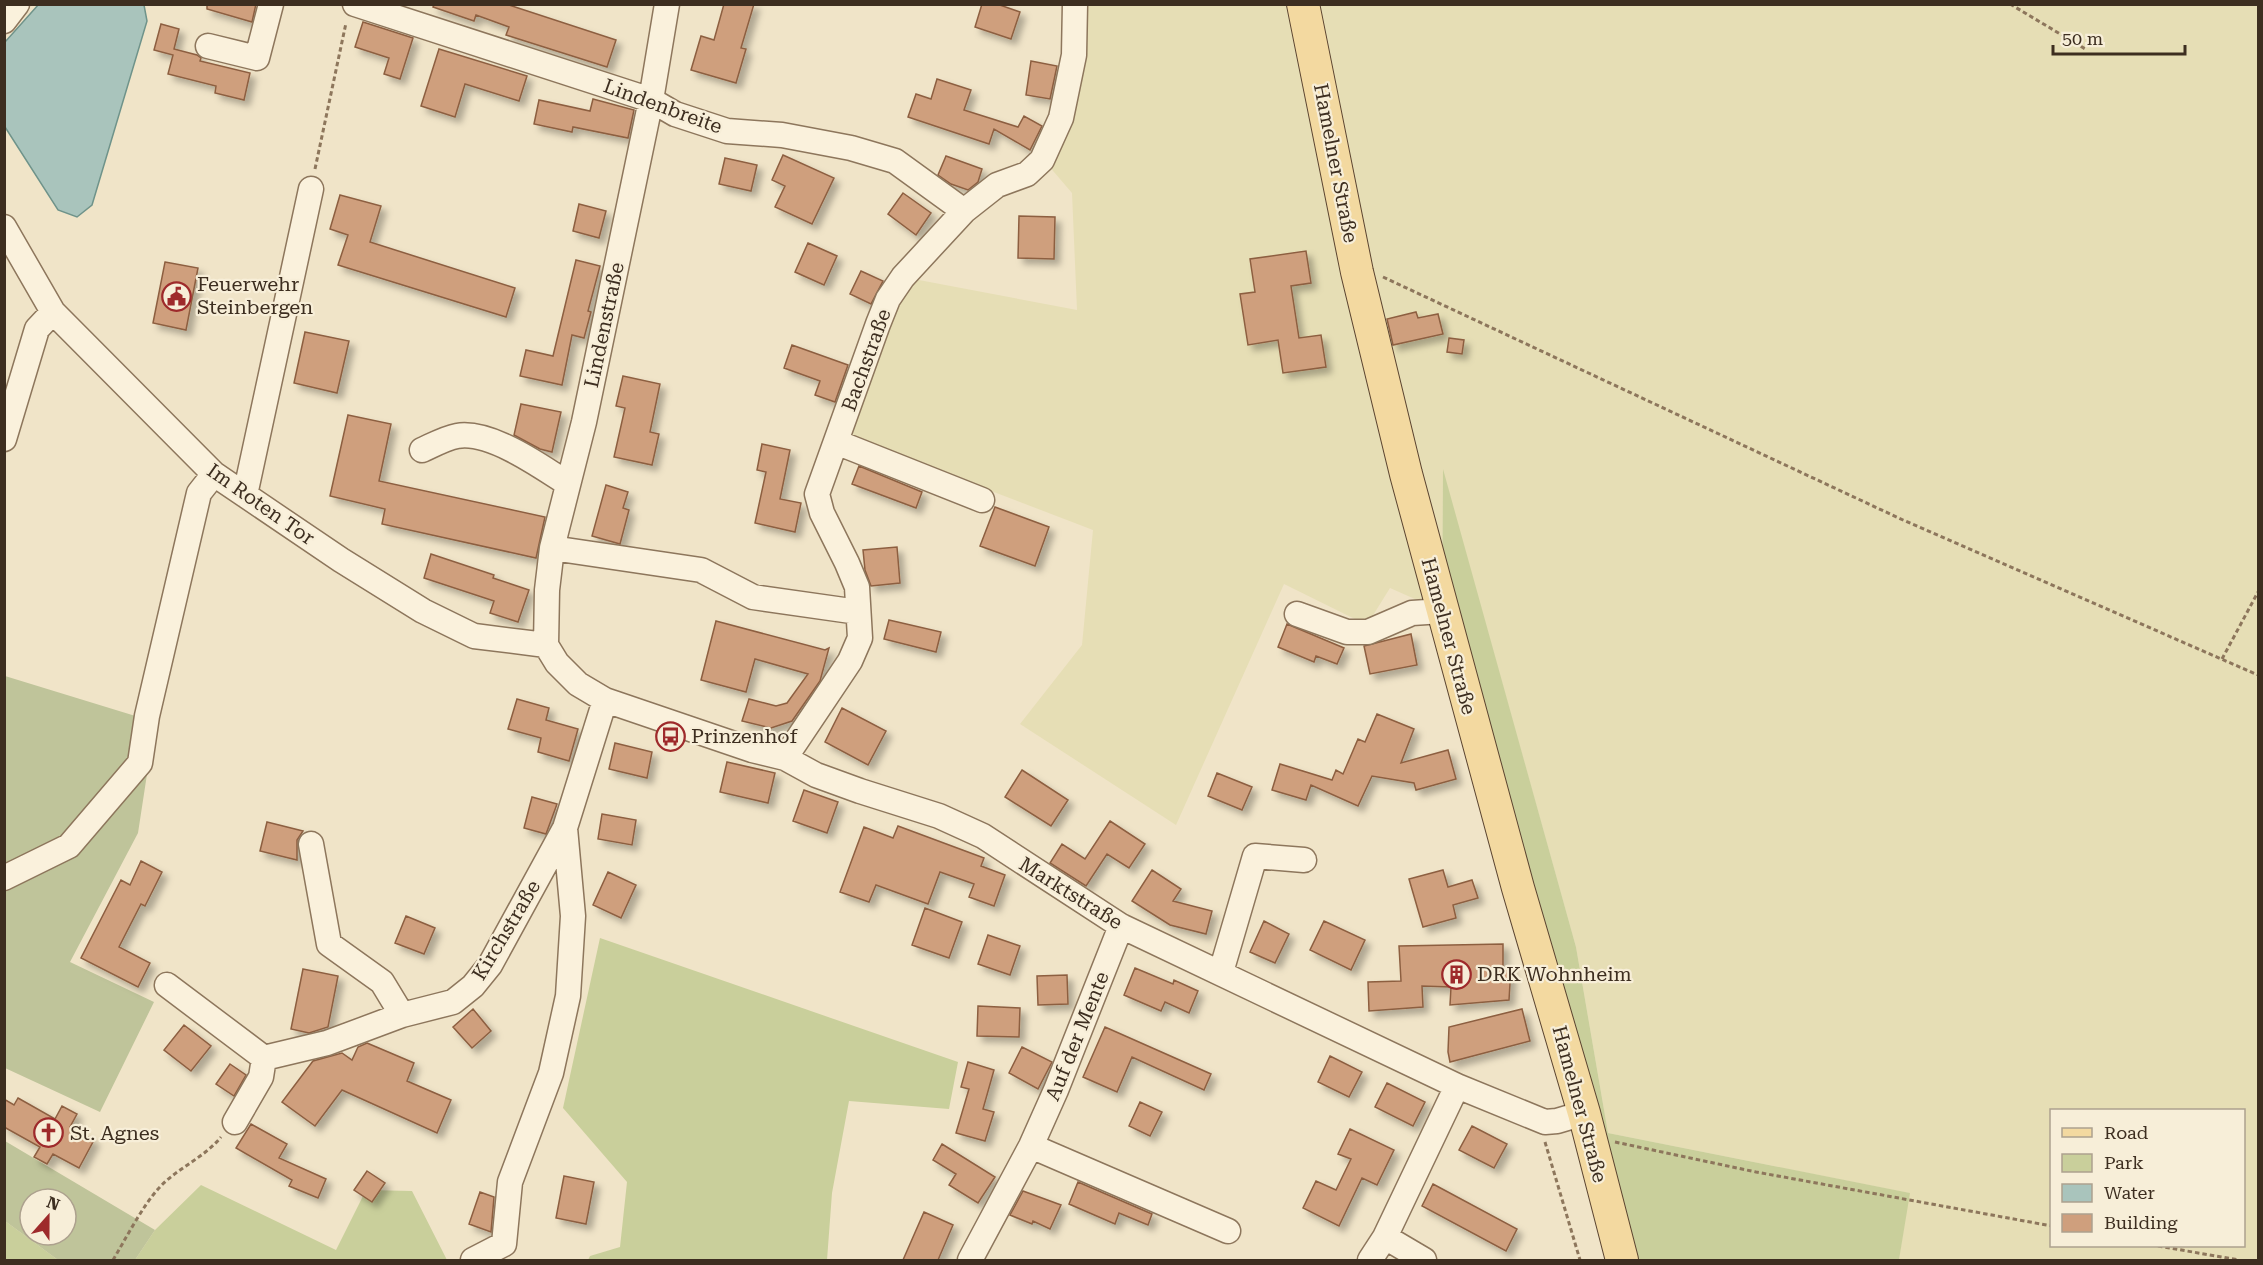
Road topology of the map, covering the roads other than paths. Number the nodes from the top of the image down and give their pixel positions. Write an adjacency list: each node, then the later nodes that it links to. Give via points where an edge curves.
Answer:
1 (18, 4): 7 (street)
2 (271, 4): 8 (street, via 257,58)
3 (667, 4): 9 (street, Lindenstraße)
4 (1075, 4): 11 (street, Bachstraße, via 1074,55 1061,118 1042,160 1027,174 997,185)
5 (1303, 4): 22 (main road, Hamelner Straße, via 1357,272)
6 (351, 10): 9 (street, Lindenbreite)
7 (4, 21)
8 (208, 46)
9 (651, 100): 11 (street, Lindenbreite, via 675,114 727,130 783,135 895,161); 18 (street, Lindenstraße)
10 (311, 189): 19 (street)
11 (964, 211): 15 (street, Bachstraße, via 903,277 888,299)
12 (4, 227): 13 (street, Im Roten Tor)
13 (53, 312): 14 (street, via 37,328); 17 (street, Im Roten Tor)
14 (4, 439)
15 (836, 442): 20 (street); 23 (street, Bachstraße, via 817,494 857,587)
16 (422, 450): 18 (street, via 456,436 471,436 510,448)
17 (214, 474): 19 (street, Im Roten Tor); 31 (street, via 199,493 147,716 140,763 69,846)
18 (568, 484): 21 (street, Lindenstraße)
19 (245, 495): 25 (street, Im Roten Tor, via 423,611 474,636)
20 (982, 500)
21 (552, 548): 23 (street, via 701,570 753,597); 25 (street, Lindenstraße, via 547,590)
22 (1442, 611): 24 (street, via 1412,614 1368,632 1347,632); 39 (main road, Hamelner Straße)
23 (858, 612): 27 (street, Bachstraße, via 860,638 850,661)
24 (1297, 614)
25 (552, 654): 26 (street, Marktstraße, via 578,684)
26 (605, 700): 27 (street, Marktstraße); 28 (street, Kirchstraße)
27 (785, 758): 32 (street, Marktstraße, via 816,775 939,816 983,836)
28 (565, 828): 35 (street, Kirchstraße, via 490,965 473,986 453,1002); 43 (street, via 573,916 568,996 551,1073 510,1182 504,1244)
29 (311, 844): 35 (street, via 328,944 382,982)
30 (1304, 860): 33 (street, via 1255,856)
31 (4, 878)
32 (1121, 926): 33 (street, Marktstraße); 40 (street, Auf der Mente)
33 (1221, 972): 37 (street, Marktstraße)
34 (167, 985): 36 (street)
35 (402, 1015): 36 (street, Kirchstraße, via 327,1043)
36 (264, 1058): 38 (street, via 261,1077)
37 (1457, 1086): 39 (street, Marktstraße, via 1545,1122); 42 (street)
38 (235, 1122)
39 (1587, 1125): 47 (main road, Hamelner Straße)
40 (1031, 1146): 41 (street); 44 (street, Auf der Mente)
41 (1228, 1231)
42 (1385, 1237): 45 (street); 46 (street)
43 (473, 1260)
44 (970, 1260)
45 (1370, 1260)
46 (1424, 1260)
47 (1622, 1260)

